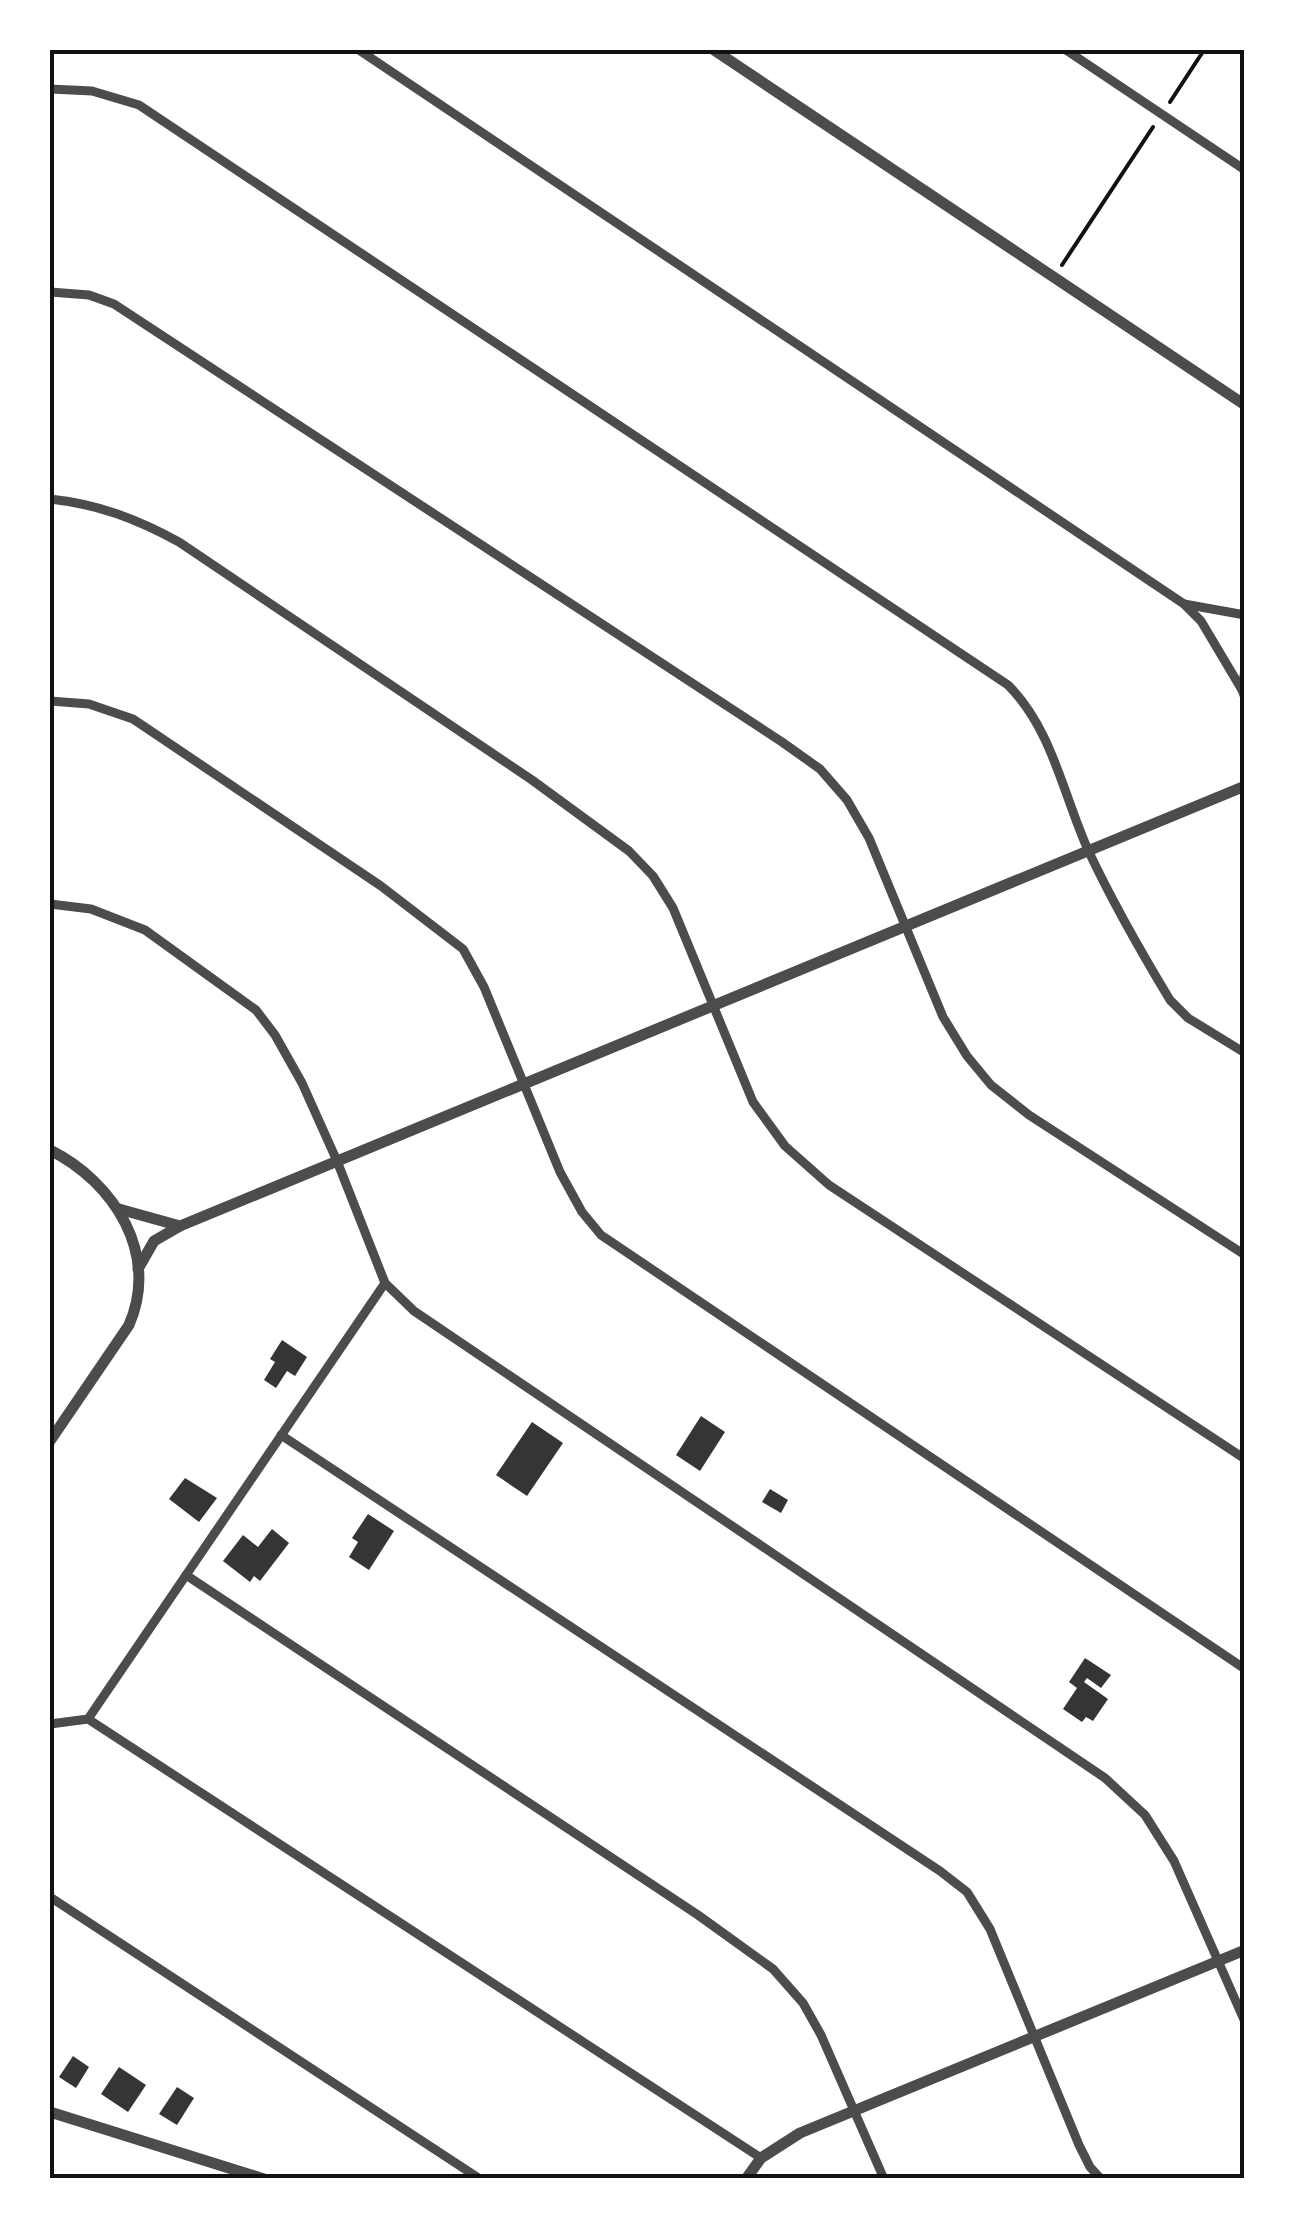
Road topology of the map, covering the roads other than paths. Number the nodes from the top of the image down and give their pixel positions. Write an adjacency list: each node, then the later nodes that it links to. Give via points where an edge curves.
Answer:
1 (359, 50): 9 (street)
2 (714, 50): 7 (street)
3 (1066, 50): 5 (street)
4 (50, 89): 15 (street, via 92,91 139,104 1008,684 1042,730)
5 (1245, 170)
6 (50, 292): 17 (street, via 114,304 795,751 847,800)
7 (1245, 405)
8 (50, 499): 18 (street, via 139,520 179,542 629,851 672,908)
9 (1184, 604): 10 (street); 12 (street)
10 (1245, 615)
11 (1245, 670): 12 (street)
12 (1244, 694)
13 (50, 700): 20 (street, via 133,719 428,920 462,949 484,987)
14 (1245, 786): 15 (street)
15 (1089, 851): 17 (street); 19 (street, via 1170,1000)
16 (50, 904): 22 (street, via 91,909 144,930 256,1010 302,1083)
17 (905, 926): 18 (street); 25 (street, via 943,1018 992,1085)
18 (715, 1005): 20 (street); 30 (street, via 754,1102 785,1146 828,1185)
19 (1245, 1053)
20 (522, 1084): 22 (street); 32 (street, via 560,1172 600,1235)
21 (50, 1150): 23 (street, via 86,1174)
22 (337, 1161): 24 (street); 27 (street)
23 (119, 1209): 24 (street); 26 (street)
24 (180, 1226): 26 (street, via 154,1241)
25 (1245, 1255)
26 (138, 1269): 29 (street, via 129,1325)
27 (384, 1284): 28 (street); 37 (street, via 437,1329 1105,1778 1145,1816 1174,1861)
28 (281, 1435): 31 (street); 39 (street, via 967,1892 990,1929)
29 (50, 1441)
30 (1245, 1459)
31 (186, 1575): 33 (street); 41 (street, via 773,1969 803,2002)
32 (1245, 1669)
33 (88, 1719): 34 (street); 42 (street)
34 (50, 1724)
35 (50, 1896): 44 (street)
36 (1245, 1950): 37 (street)
37 (1218, 1960): 38 (street); 39 (street)
38 (1245, 2022)
39 (1034, 2038): 41 (street); 47 (street, via 1079,2145)
40 (50, 2112): 43 (street)
41 (854, 2113): 42 (street, via 800,2133); 46 (street)
42 (761, 2158): 45 (street)
43 (264, 2179)
44 (480, 2179)
45 (746, 2179)
46 (884, 2179)
47 (1101, 2179)

